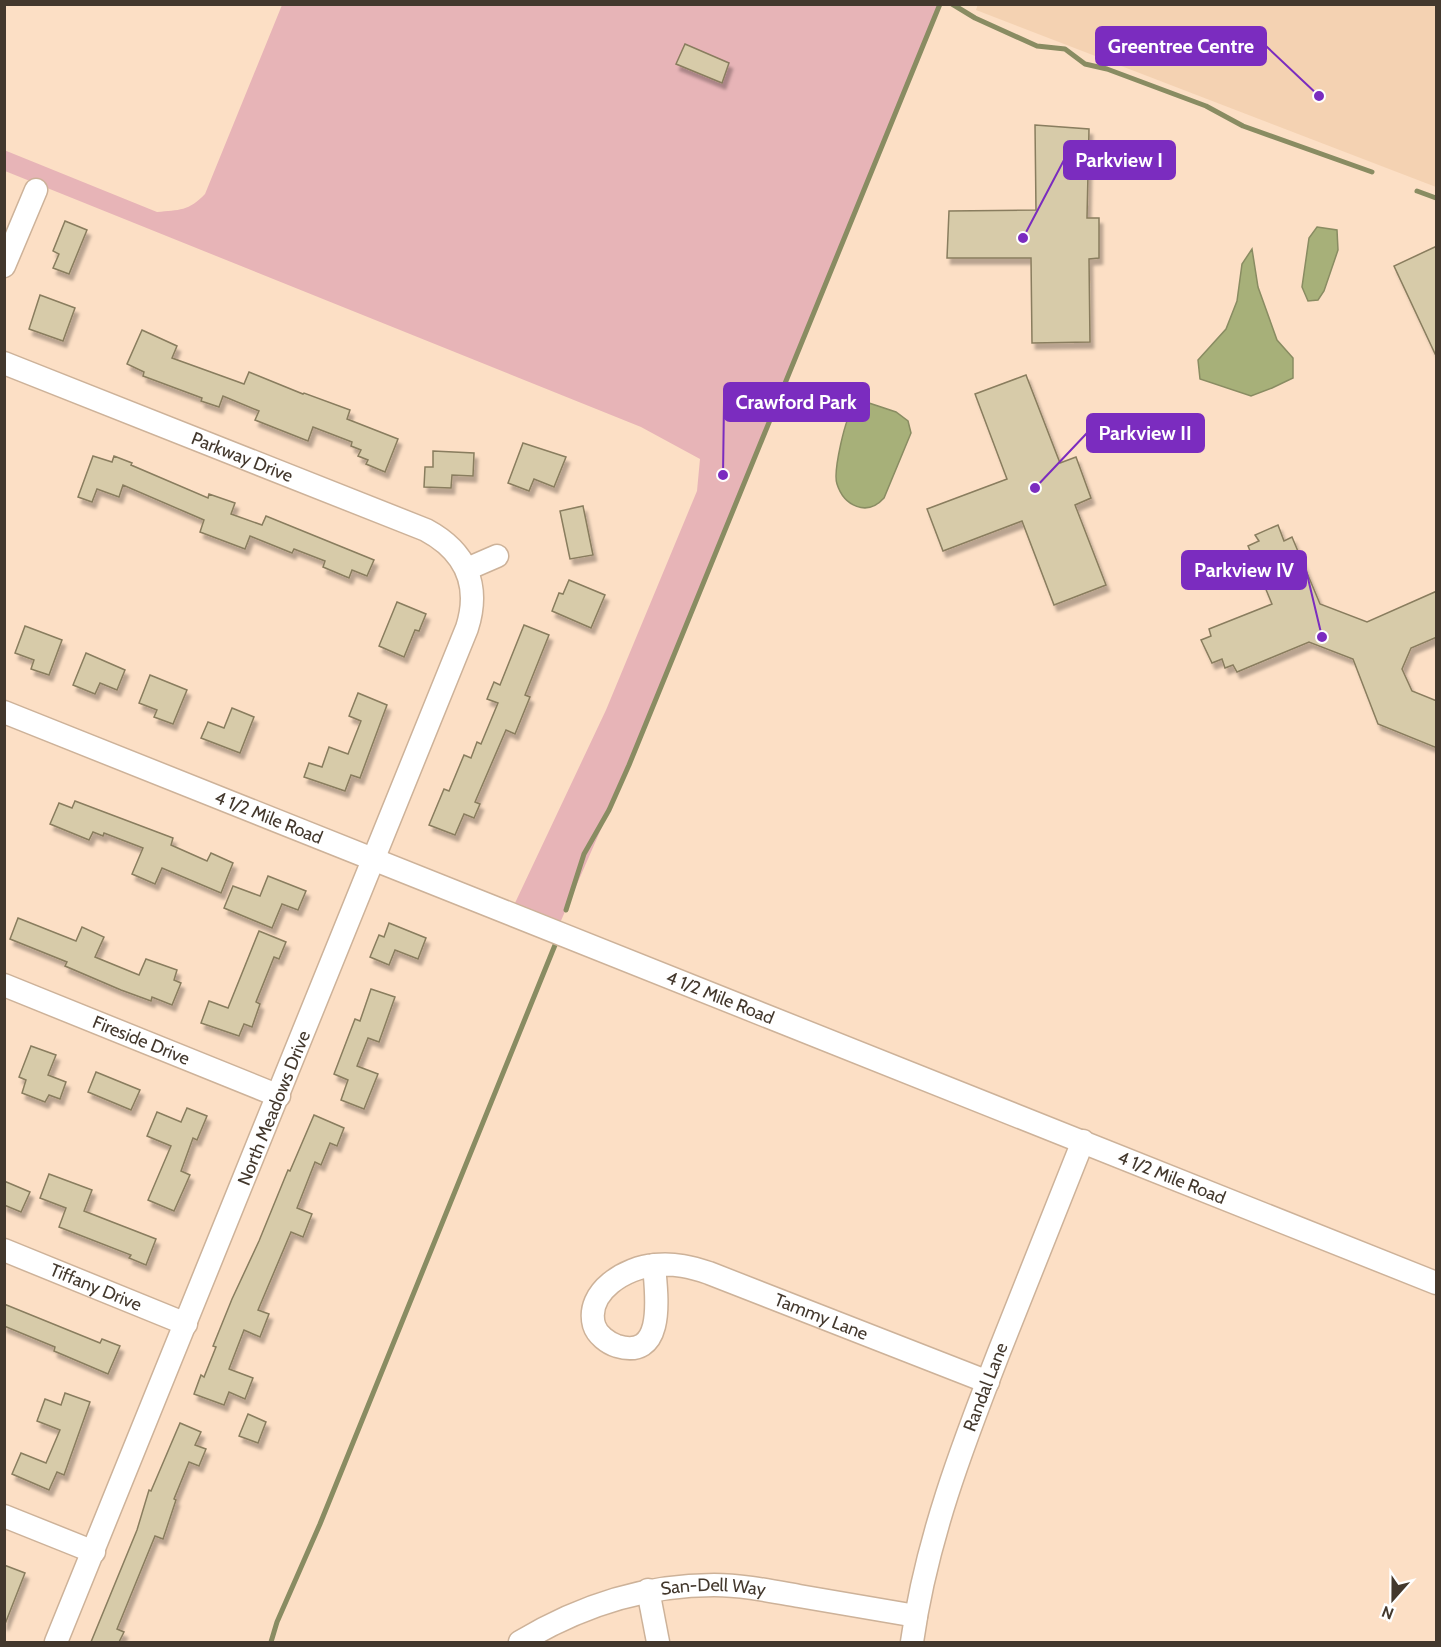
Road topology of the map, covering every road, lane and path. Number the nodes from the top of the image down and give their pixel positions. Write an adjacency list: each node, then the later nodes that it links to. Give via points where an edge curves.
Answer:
1 (36, 190): 2 (street)
2 (4, 266)
3 (4, 363): 5 (street, Parkway Drive, via 426,530 456,552)
4 (497, 556): 5 (street)
5 (466, 569): 7 (street, North Meadows Drive, via 473,595 468,628)
6 (4, 712): 7 (street, 4 1/2 Mile Road)
7 (374, 859): 9 (street, North Meadows Drive); 10 (street, 4 1/2 Mile Road)
8 (4, 985): 9 (street, Fireside Drive)
9 (279, 1096): 14 (street, North Meadows Drive)
10 (1083, 1141): 13 (street, 4 1/2 Mile Road); 15 (street, Randal Lane)
11 (4, 1250): 14 (street, Tiffany Drive)
12 (654, 1265): 15 (street, Tammy Lane, via 683,1265 709,1273)
13 (1437, 1282)
14 (186, 1324): 17 (street, North Meadows Drive)
15 (988, 1382): 19 (street, Randal Lane, via 953,1472)
16 (4, 1516): 17 (street)
17 (94, 1552): 20 (street, North Meadows Drive)
18 (648, 1590): 19 (street, San-Dell Way, via 676,1586 746,1587); 21 (street, San-Dell Way, via 584,1609); 22 (street)
19 (916, 1616): 23 (street, Randal Lane)
20 (56, 1642)
21 (520, 1642)
22 (658, 1642)
23 (912, 1642)

